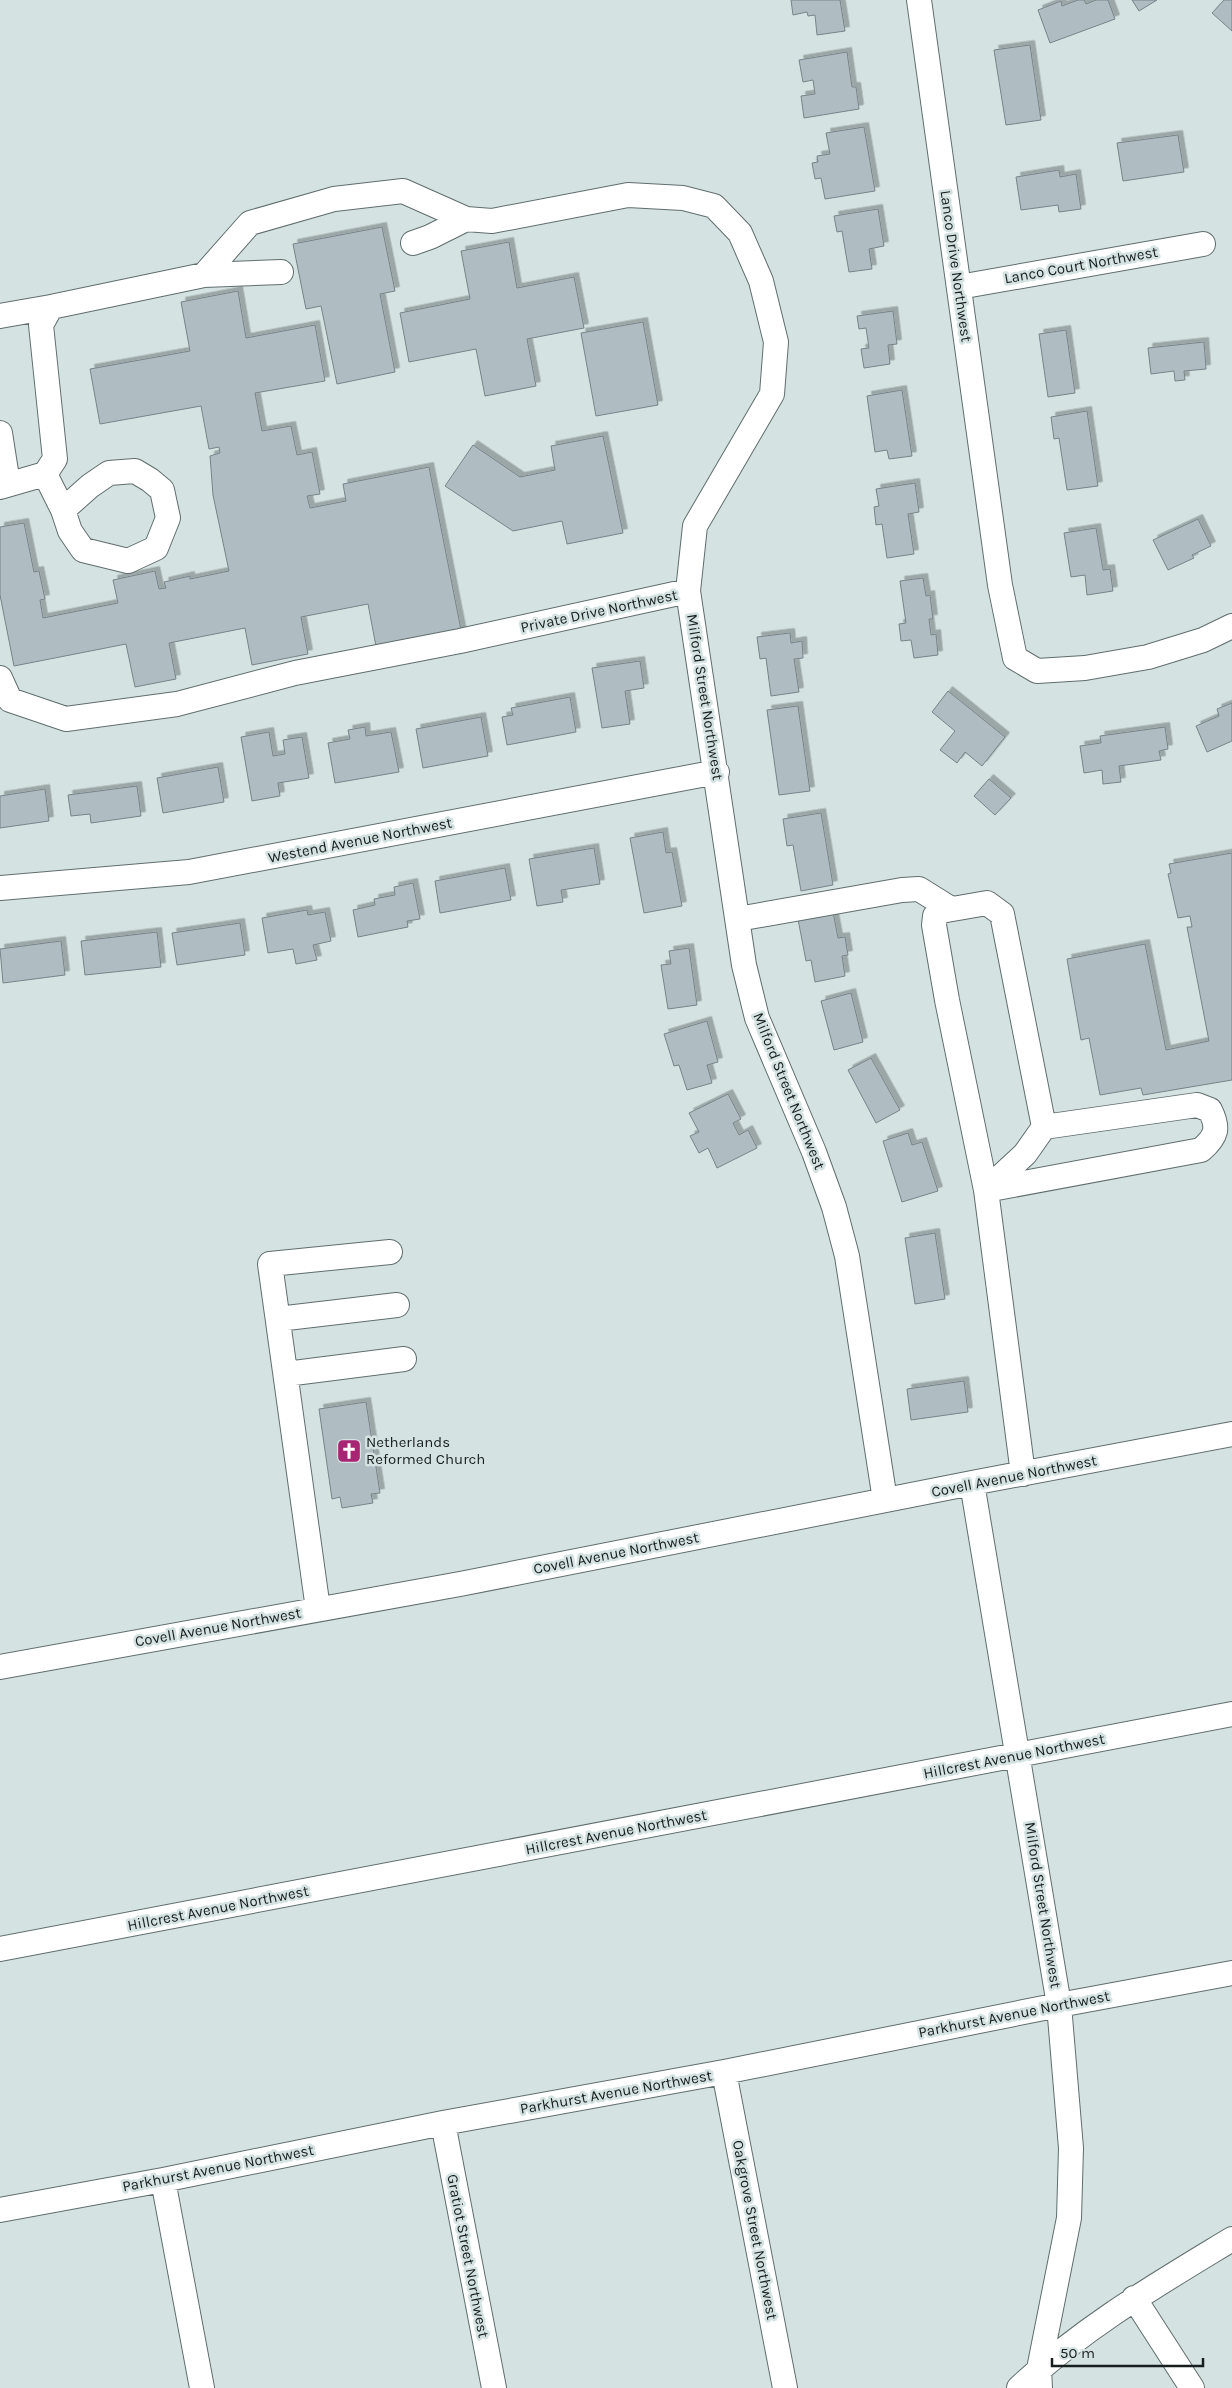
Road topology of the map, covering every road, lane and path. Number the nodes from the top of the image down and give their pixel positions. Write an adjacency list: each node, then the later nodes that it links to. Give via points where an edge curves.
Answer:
1 (919, 0): 7 (street, Lanco Drive Northwest)
2 (466, 219): 3 (street); 6 (street, Private Drive Northwest, via 403,191 334,199 250,224); 14 (street, Private Drive Northwest, via 492,221 628,195 683,198 714,206 740,233 761,281 776,342 772,394 695,526)
3 (413, 243)
4 (1203, 244): 7 (street, Lanco Court Northwest)
5 (281, 272): 6 (street)
6 (204, 275): 8 (street)
7 (959, 287): 15 (street, Lanco Drive Northwest, via 993,533 1015,658 1037,671 1085,668 1148,657 1203,640)
8 (51, 307): 9 (street); 11 (street, via 41,325 55,458)
9 (0, 316)
10 (0, 434): 12 (street)
11 (45, 474): 12 (street); 13 (street)
12 (4, 486)
13 (63, 510): 13 (street, via 70,531 83,550 128,561 156,548 168,518 162,490 135,471 109,473)
14 (688, 591): 16 (street, Private Drive Northwest, via 295,673 178,704 66,718 10,700); 17 (street, Milford Street Northwest)
15 (1232, 626)
16 (0, 678)
17 (717, 772): 18 (street, Westend Avenue Northwest, via 189,872); 20 (street, Milford Street Northwest)
18 (0, 888)
19 (951, 909): 20 (street, via 919,889); 21 (street, via 987,903 1002,914); 22 (street, via 935,916 934,925)
20 (738, 919): 31 (street, Milford Street Northwest, via 744,965 757,1018 814,1152 847,1256)
21 (1044, 1127): 22 (street, via 1025,1154); 22 (street, via 1197,1105 1210,1110 1216,1123 1213,1140 1201,1150)
22 (986, 1190): 29 (street)
23 (390, 1252): 25 (street, via 270,1264)
24 (397, 1305): 25 (street)
25 (278, 1320): 27 (street)
26 (404, 1359): 27 (street)
27 (286, 1374): 32 (street)
28 (1232, 1434): 29 (street, Covell Avenue Northwest)
29 (1024, 1474): 30 (street, Covell Avenue Northwest)
30 (972, 1483): 31 (street, Covell Avenue Northwest); 35 (street, Milford Street Northwest)
31 (885, 1500): 32 (street, Covell Avenue Northwest)
32 (318, 1609): 33 (street, Covell Avenue Northwest)
33 (0, 1667)
34 (1232, 1714): 35 (street, Hillcrest Avenue Northwest)
35 (1018, 1755): 36 (street, Hillcrest Avenue Northwest); 38 (street, Milford Street Northwest)
36 (0, 1949)
37 (1232, 1973): 38 (street, Parkhurst Avenue Northwest)
38 (1059, 2005): 39 (street, Parkhurst Avenue Northwest); 45 (street, Milford Street Northwest, via 1071,2148 1069,2218)
39 (724, 2072): 40 (street, Parkhurst Avenue Northwest); 48 (street, Oakgrove Street Northwest)
40 (443, 2123): 41 (street, Parkhurst Avenue Northwest); 47 (street, Gratiot Street Northwest)
41 (163, 2180): 42 (street, Parkhurst Avenue Northwest); 46 (street)
42 (0, 2210)
43 (1232, 2239): 44 (street)
44 (1134, 2298): 45 (street); 50 (street)
45 (1039, 2378): 49 (street)
46 (202, 2388)
47 (494, 2388)
48 (785, 2388)
49 (1019, 2388)
50 (1192, 2388)

